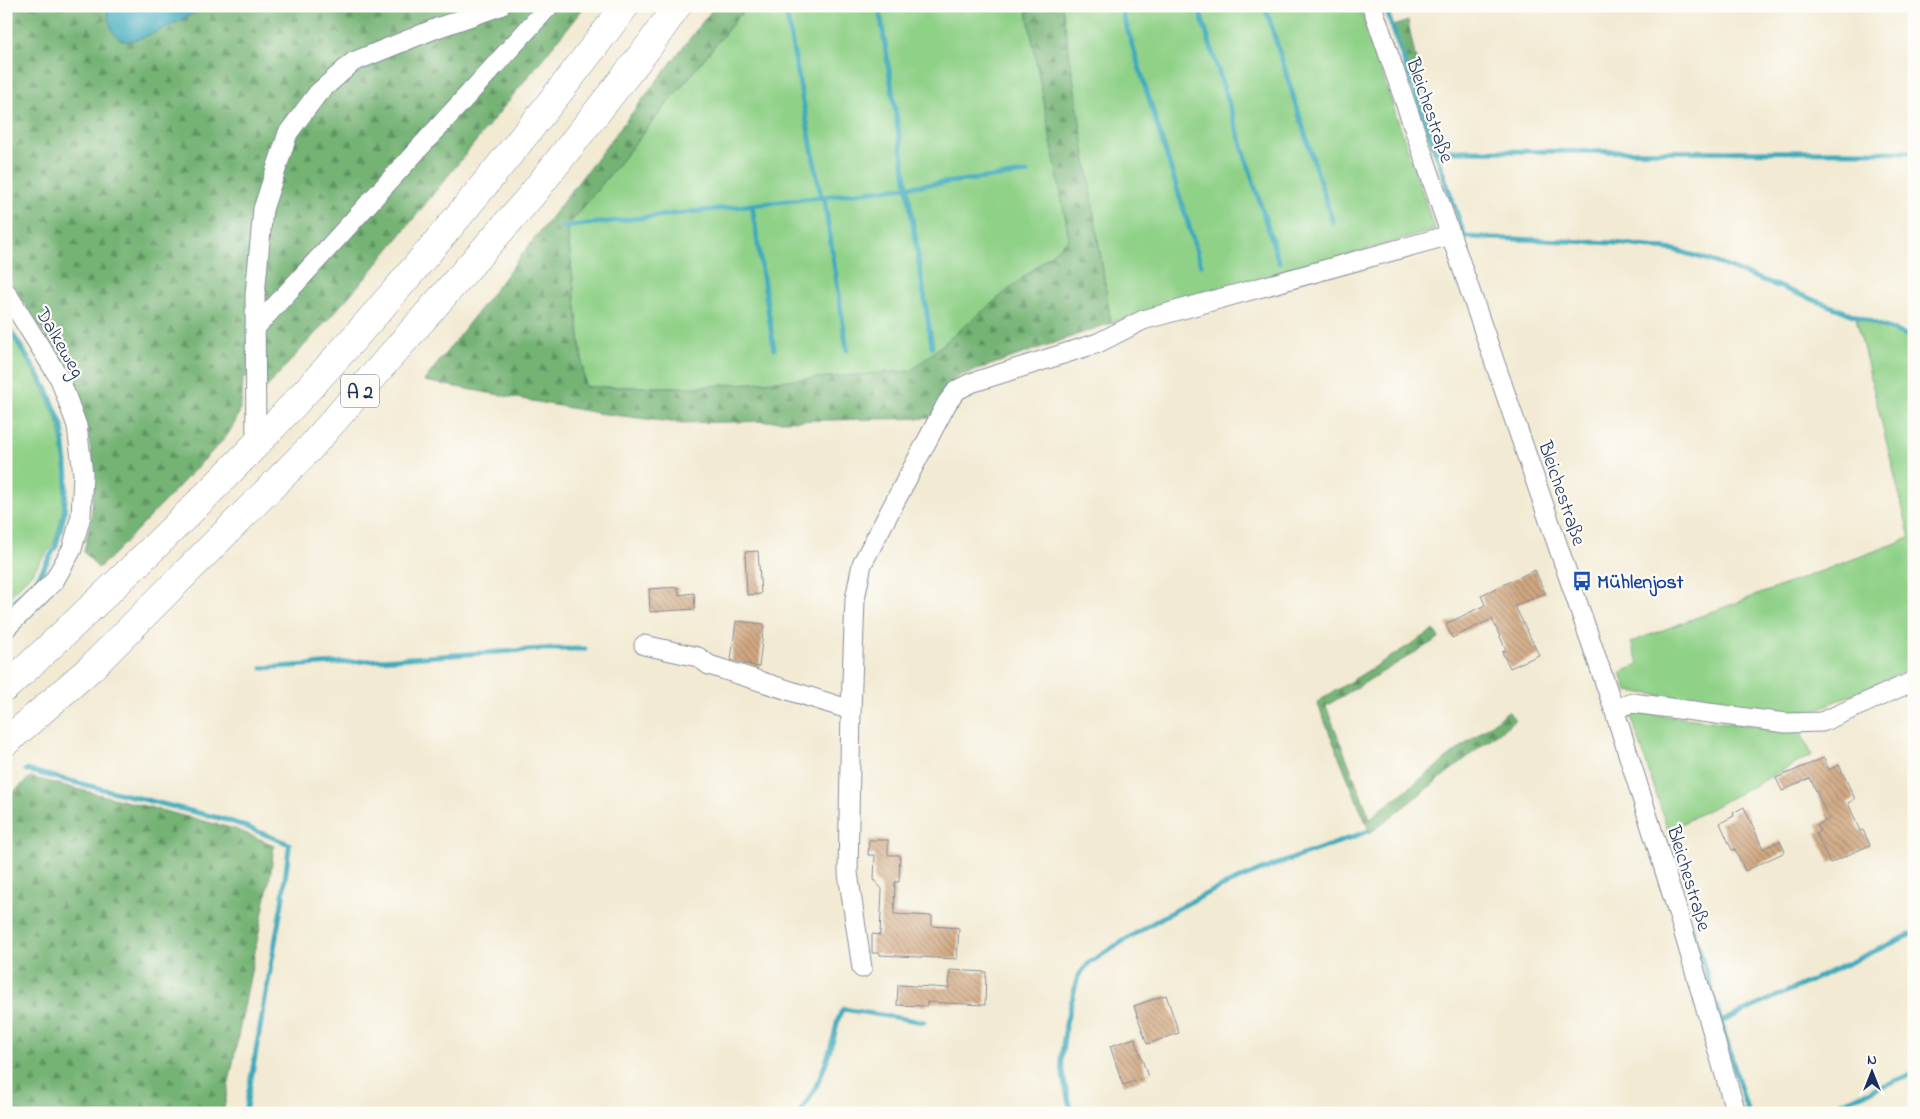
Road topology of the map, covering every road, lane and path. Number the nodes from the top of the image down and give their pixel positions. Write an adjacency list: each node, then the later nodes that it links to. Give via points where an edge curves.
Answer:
1 (500, 6): 8 (street, via 353,62 318,93 288,133 262,209)
2 (549, 6): 8 (street)
3 (625, 6): 9 (highway, A 2, via 491,177 389,298)
4 (677, 6): 16 (highway, A 2, via 530,197 309,449 92,667)
5 (1372, 6): 6 (street, Bleichestraße)
6 (1450, 235): 14 (street, Bleichestraße); 15 (street, via 1143,320 1098,343 957,390 947,403 862,564 855,599)
7 (6, 292): 10 (street, Dalkeweg, via 60,379 77,426 83,474 81,516 72,549 54,582)
8 (255, 328): 9 (street)
9 (256, 444): 13 (highway, A 2)
10 (6, 628)
11 (644, 645): 15 (street, via 698,657 709,665)
12 (1914, 681): 14 (street, via 1822,722 1786,723 1632,703)
13 (6, 687)
14 (1614, 709): 18 (street, Bleichestraße)
15 (850, 710): 17 (street, via 848,873)
16 (6, 742)
17 (862, 968)
18 (1736, 1113)

